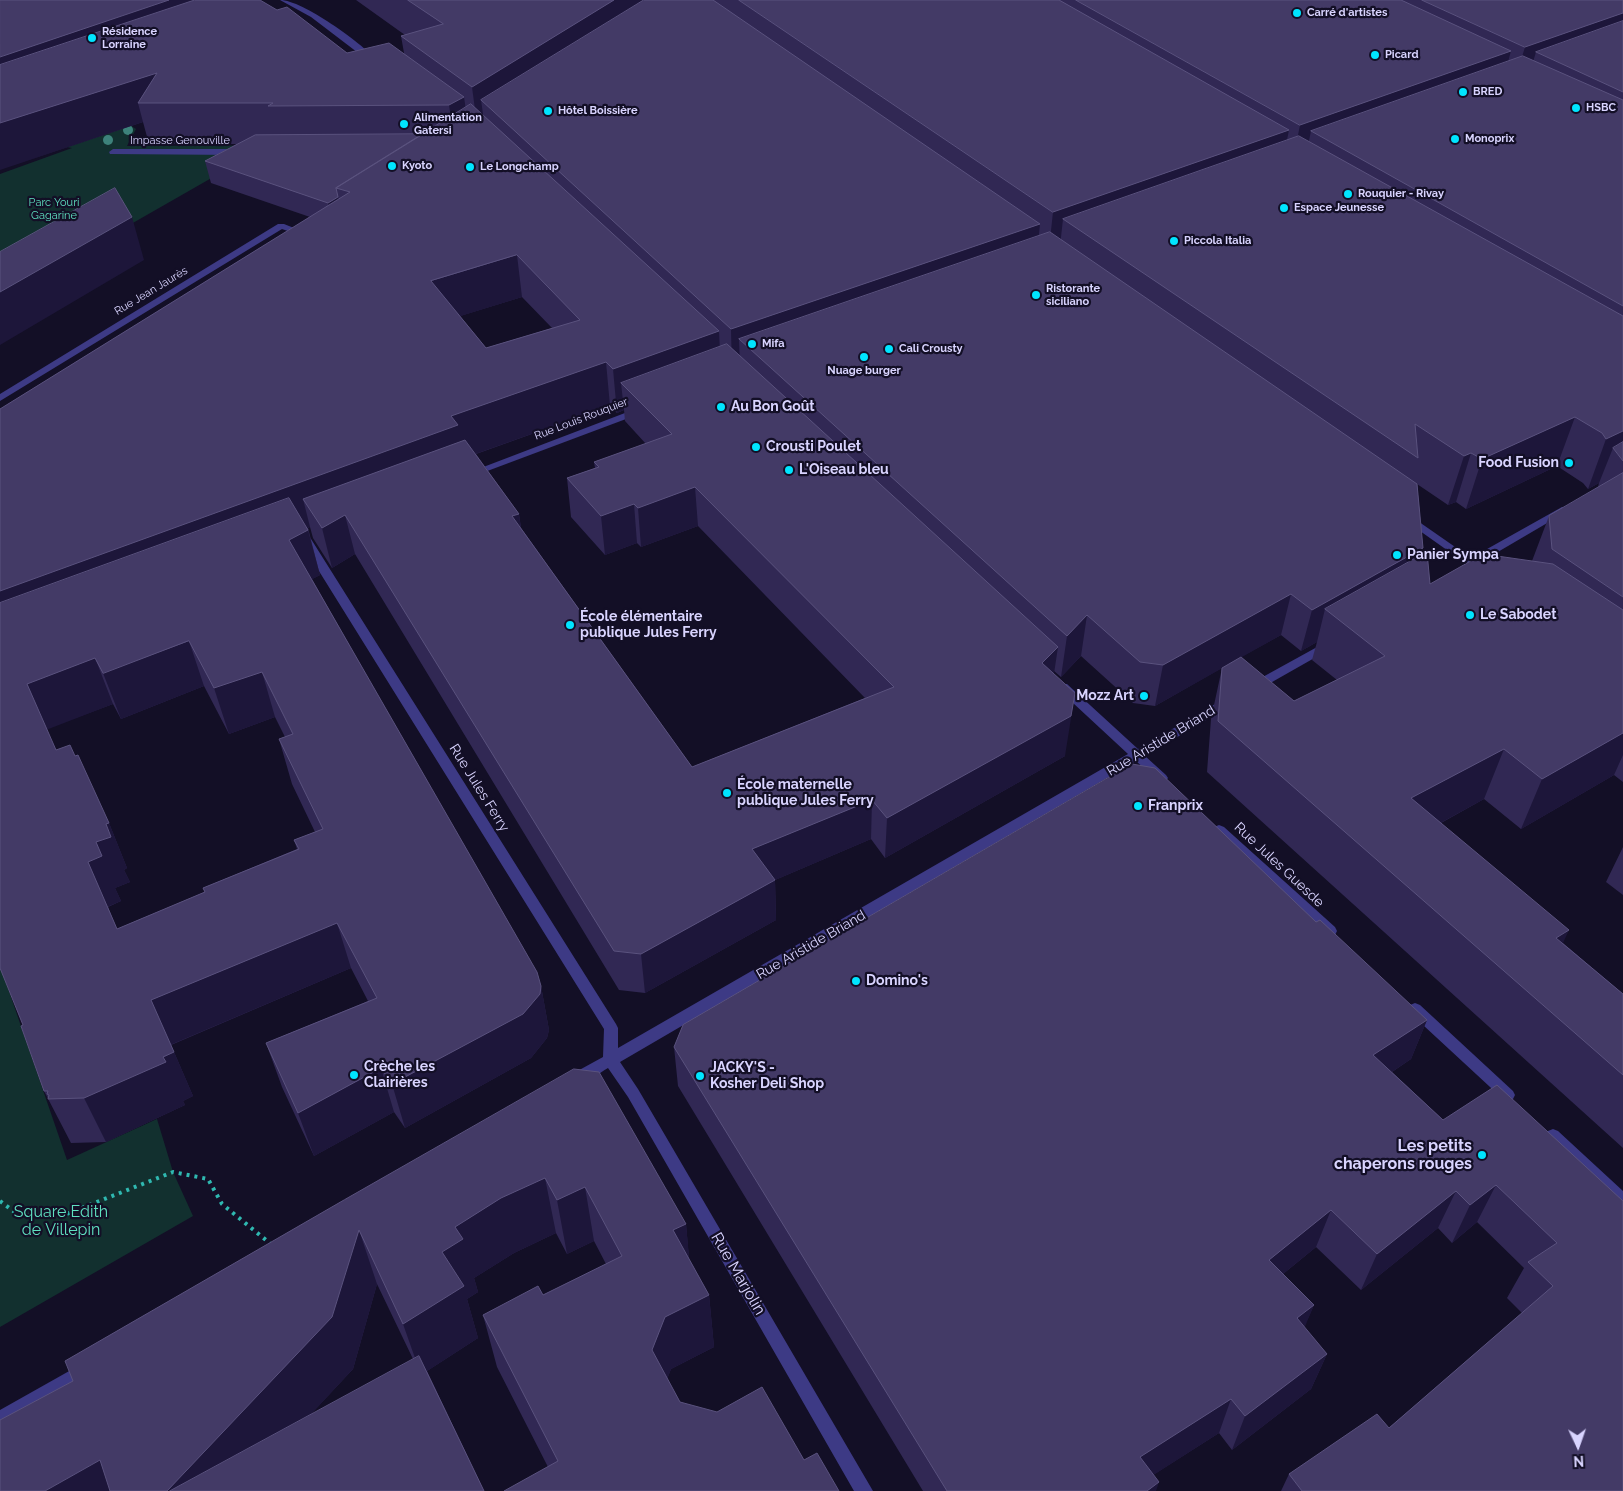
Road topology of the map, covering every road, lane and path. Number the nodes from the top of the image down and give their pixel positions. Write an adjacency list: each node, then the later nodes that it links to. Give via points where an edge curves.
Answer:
1 (284, 0): 2 (street)
2 (292, 4): 3 (street); 4 (street, via 314,15)
3 (277, 10)
4 (384, 67)
5 (113, 152): 6 (street, Impasse Genouville)
6 (247, 152)
7 (312, 236): 8 (street, Rue Jean Jaurès, via 281,226)
8 (0, 398)
9 (644, 408): 10 (street, Rue Louis Rouquier)
10 (458, 479)
11 (1573, 504): 14 (street)
12 (1399, 513): 14 (street)
13 (291, 542): 24 (street, Rue Jules Ferry, via 308,535 611,1028)
14 (1471, 563): 15 (street); 16 (street)
15 (1457, 571)
16 (1487, 574)
17 (1338, 639): 19 (street, Rue Aristide Briand)
18 (1055, 680): 19 (street)
19 (1138, 754): 20 (street); 24 (street, Rue Aristide Briand)
20 (1174, 789)
21 (1211, 823): 22 (street, Rue Jules Guesde)
22 (1336, 937)
23 (1402, 998): 26 (street)
24 (610, 1059): 25 (street, Rue Aristide Briand); 33 (street, Rue Marjolin, via 633,1093)
25 (565, 1084)
26 (1520, 1106)
27 (1542, 1126): 29 (street)
28 (0, 1201): 30 (path, via 20,1216 64,1215 173,1172 208,1178 222,1204)
29 (1623, 1201)
30 (277, 1250)
31 (103, 1360): 32 (street)
32 (0, 1419)
33 (864, 1491)

